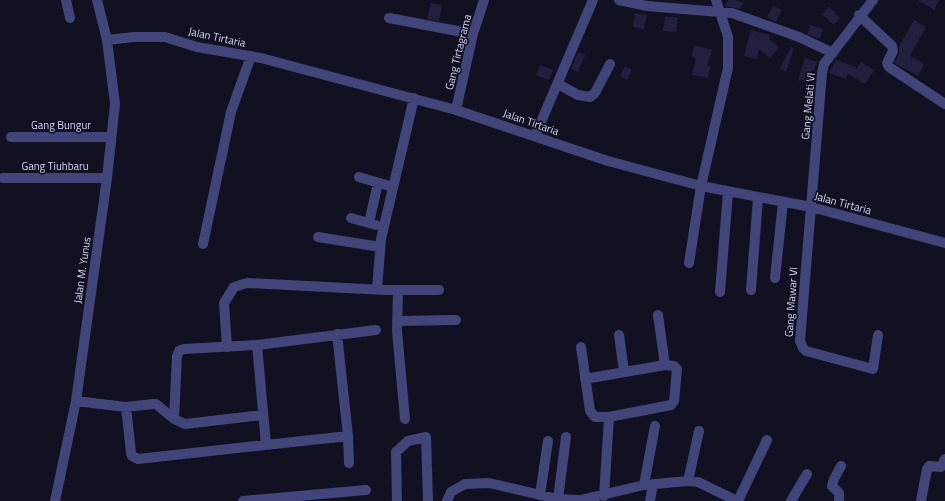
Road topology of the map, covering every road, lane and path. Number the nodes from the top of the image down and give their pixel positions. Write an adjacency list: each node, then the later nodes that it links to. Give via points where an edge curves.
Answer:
1 (66, 0): 10 (street)
2 (97, 0): 13 (street, Jalan M. Yunus)
3 (484, 0): 12 (street, Gang Tirtagrama)
4 (593, 0): 17 (street)
5 (619, 0): 8 (street, via 646,6)
6 (716, 0): 8 (street)
7 (872, 0): 9 (street, Gang Melati VI)
8 (721, 12): 14 (street, via 762,23); 28 (street, via 728,37 728,68)
9 (859, 16): 14 (street, Gang Melati VI); 19 (street, via 892,46 893,51 887,63 889,67)
10 (70, 18)
11 (388, 18): 12 (street)
12 (473, 34): 20 (street, Gang Tirtagrama)
13 (107, 40): 15 (street, Jalan Tirtaria, via 165,37 198,47); 23 (street, Jalan M. Yunus, via 115,104)
14 (833, 53): 33 (street, Gang Melati VI, via 824,64 822,73)
15 (251, 56): 18 (street, Jalan Tirtaria); 39 (street, via 231,112)
16 (610, 64): 17 (street, via 595,93 590,97 578,95)
17 (558, 84): 21 (street)
18 (414, 98): 20 (street, Jalan Tirtaria); 29 (street)
19 (945, 104)
20 (456, 110): 21 (street, Jalan Tirtaria)
21 (535, 136): 28 (street, Jalan Tirtaria, via 608,162)
22 (11, 137): 23 (street, Gang Bungur)
23 (111, 137): 26 (street, Jalan M. Yunus)
24 (359, 177): 27 (street)
25 (3, 178): 26 (street, Gang Tiuhbaru)
26 (107, 178): 61 (street, Jalan M. Yunus)
27 (378, 183): 29 (street); 35 (street)
28 (701, 186): 30 (street, Jalan Tirtaria); 41 (street)
29 (393, 187): 36 (street)
30 (728, 192): 31 (street, Jalan Tirtaria); 47 (street)
31 (758, 198): 32 (street, Jalan Tirtaria); 46 (street)
32 (783, 202): 33 (street, Jalan Tirtaria); 42 (street)
33 (812, 207): 38 (street, Jalan Tirtaria); 54 (street, Gang Mawar VI, via 801,345 806,351 873,369)
34 (351, 218): 35 (street)
35 (369, 223): 36 (street)
36 (384, 227): 40 (street)
37 (318, 237): 40 (street)
38 (945, 241)
39 (203, 244)
40 (380, 247): 43 (street)
41 (690, 263)
42 (775, 278)
43 (377, 289): 44 (street); 56 (street, via 247,283 234,287 224,303)
44 (398, 290): 45 (street); 50 (street)
45 (439, 290)
46 (751, 290)
47 (720, 292)
48 (658, 315): 58 (street)
49 (456, 320): 50 (street)
50 (397, 321): 66 (street)
51 (376, 330): 52 (street)
52 (337, 334): 55 (street); 69 (street)
53 (619, 335): 59 (street)
54 (878, 335)
55 (257, 345): 56 (street); 63 (street)
56 (227, 347): 65 (street, via 179,351)
57 (581, 347): 60 (street)
58 (665, 365): 59 (street); 64 (street, via 677,369 674,400 671,405)
59 (624, 371): 60 (street)
60 (585, 379): 64 (street, via 591,414 595,417)
61 (76, 401): 62 (street); 79 (street, Jalan M. Yunus)
62 (126, 407): 65 (street, via 156,404); 73 (street, via 131,453 134,458)
63 (262, 415): 65 (street, via 185,424); 73 (street)
64 (609, 417): 83 (street)
65 (174, 419)
66 (405, 419)
67 (655, 426): 80 (street)
68 (699, 431): 78 (street)
69 (348, 436): 73 (street); 75 (street)
70 (566, 437): 85 (street)
71 (767, 440): 93 (street)
72 (548, 441): 82 (street)
73 (266, 445)
74 (945, 459): 96 (street, via 941,467 929,466)
75 (349, 463)
76 (841, 466): 95 (street, via 832,486 839,493)
77 (807, 474): 94 (street)
78 (688, 481): 80 (street); 93 (street, via 698,482)
79 (59, 483): 86 (street, Jalan M. Yunus); 87 (street)
80 (648, 485): 83 (street); 92 (street)
81 (366, 490): 84 (street)
82 (540, 495): 85 (street); 91 (street, via 488,483 465,484 451,492)
83 (604, 496): 85 (street, via 580,500)
84 (303, 499): 88 (street)
85 (558, 499)
86 (55, 501)
87 (59, 501)
88 (249, 501)
89 (397, 501): 90 (street, via 396,452 408,442 426,437)
90 (428, 501)
91 (447, 501)
92 (650, 501)
93 (737, 501)
94 (791, 501)
95 (839, 501)
96 (921, 501)

